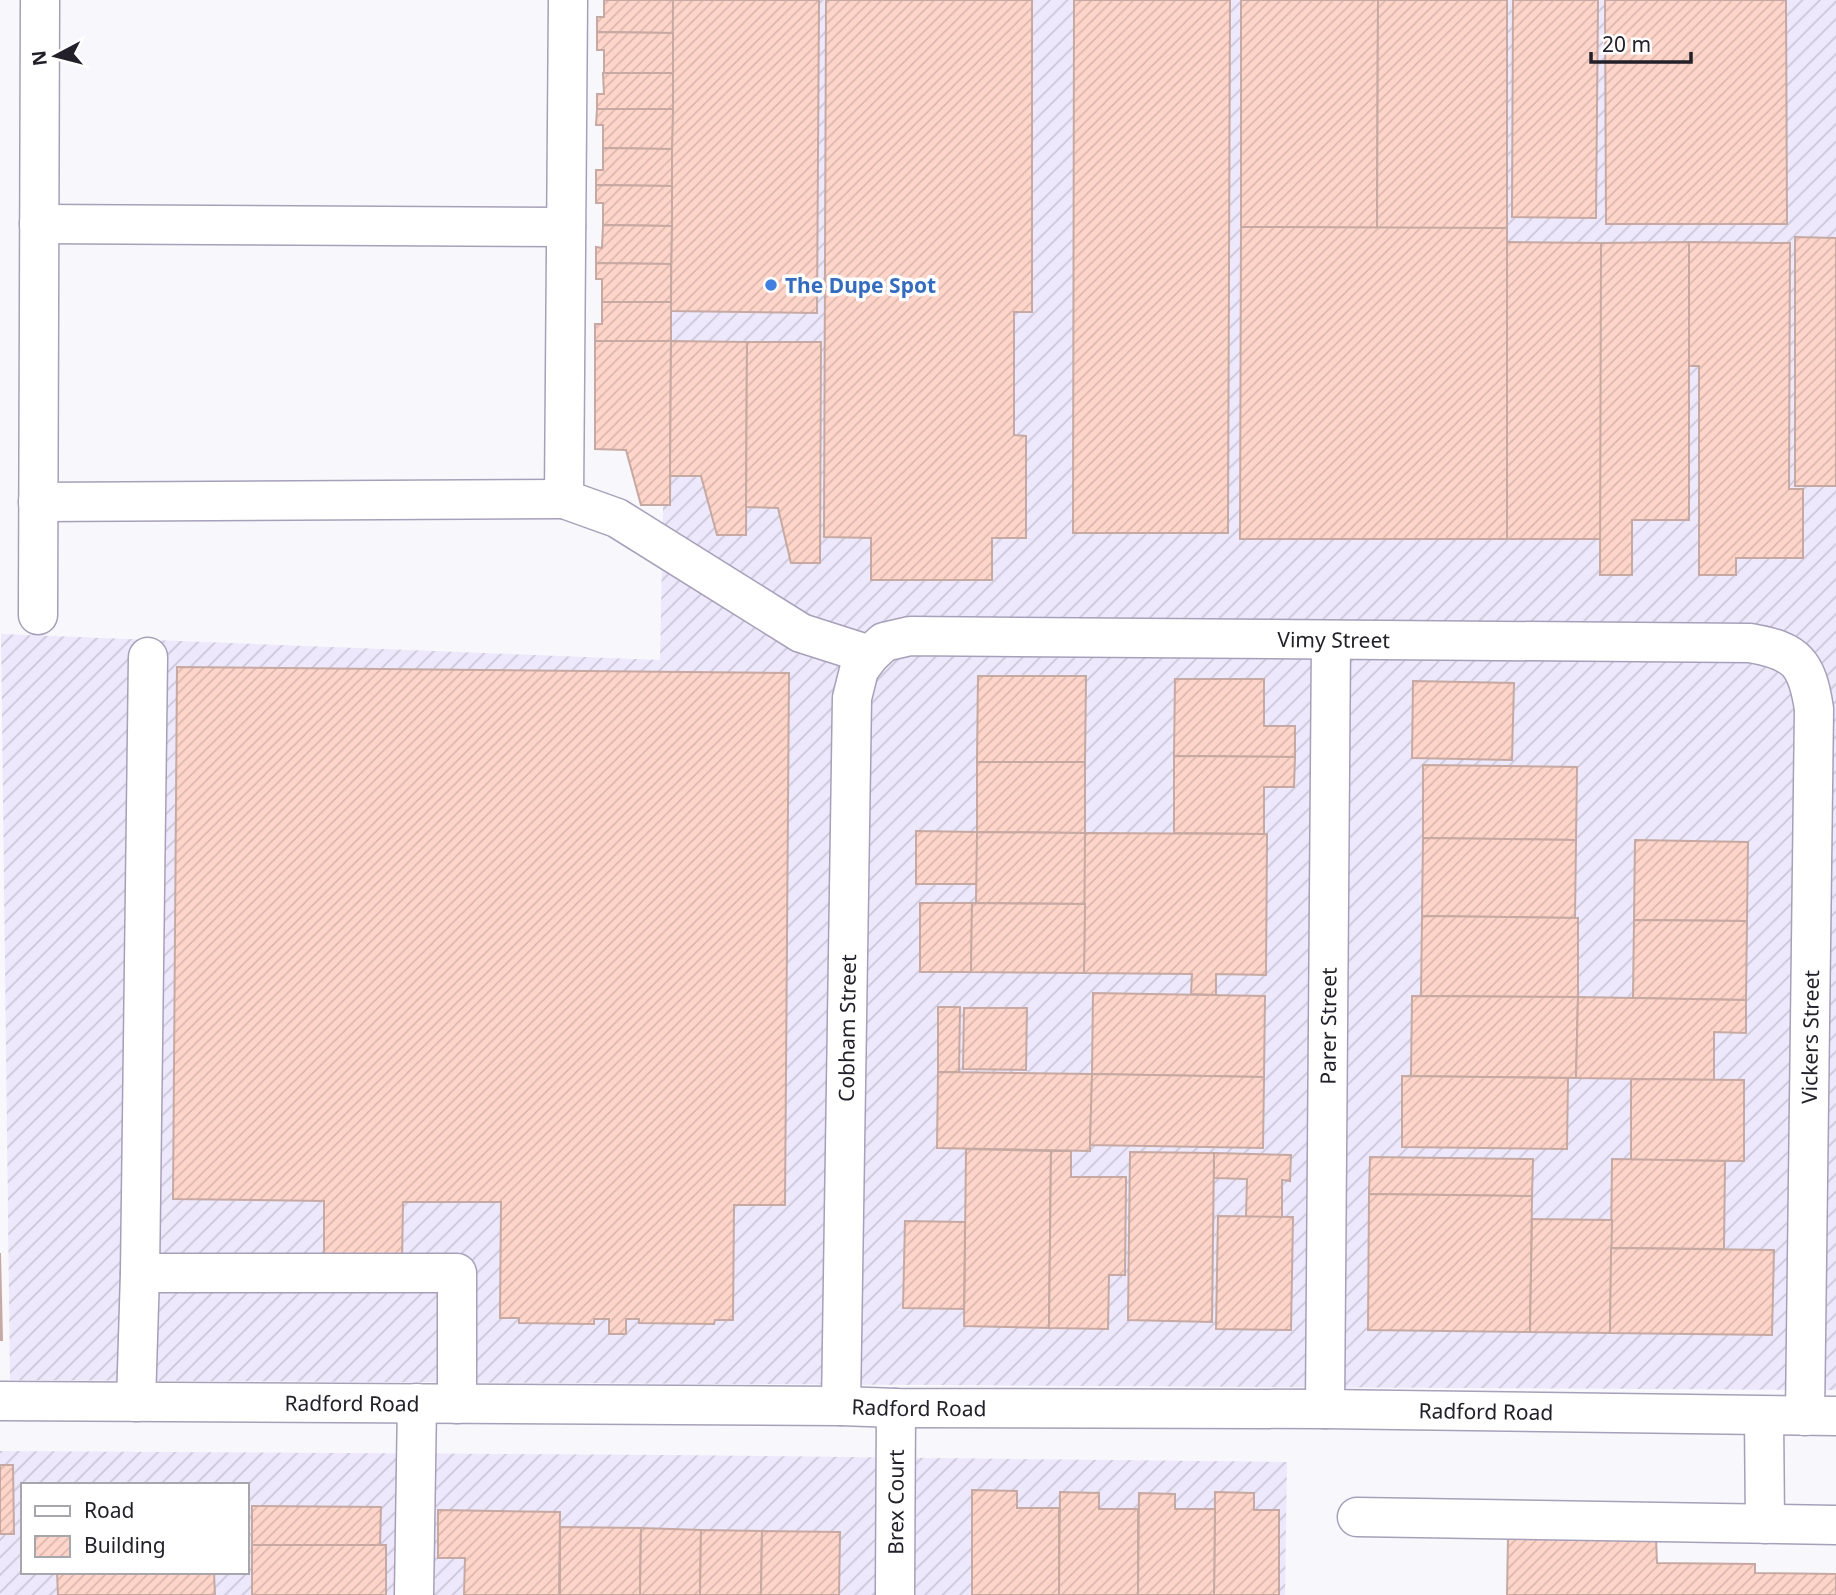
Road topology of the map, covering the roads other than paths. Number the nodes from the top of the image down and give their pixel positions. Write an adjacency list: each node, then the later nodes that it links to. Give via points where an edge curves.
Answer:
1 (40, 0): 3 (street)
2 (568, 0): 4 (street)
3 (39, 224): 4 (street); 6 (street)
4 (566, 227): 5 (street)
5 (564, 499): 6 (street); 9 (street, via 617,518 802,633)
6 (38, 502): 7 (street)
7 (38, 615)
8 (1331, 641): 9 (street, Vimy Street, via 910,636 884,642); 11 (street, Vimy Street, via 1750,643 1775,648); 19 (street, Parer Street)
9 (870, 656): 17 (street, Cobham Street, via 859,670 852,698)
10 (148, 657): 12 (street)
11 (1798, 662): 21 (street, Vickers Street, via 1810,684 1814,709)
12 (140, 1273): 14 (street); 16 (street, via 457,1273)
13 (0, 1401): 14 (street, Radford Road)
14 (136, 1402): 15 (street, Radford Road)
15 (417, 1403): 16 (street, Radford Road); 25 (street)
16 (457, 1404): 17 (street, Radford Road)
17 (841, 1406): 18 (street, Radford Road)
18 (895, 1408): 19 (street, Radford Road); 26 (street, Brex Court)
19 (1325, 1409): 20 (street, Radford Road)
20 (1764, 1416): 21 (street, Radford Road); 23 (street)
21 (1820, 1416)
22 (1357, 1517): 23 (street)
23 (1765, 1524): 24 (street)
24 (1836, 1525)
25 (414, 1595)
26 (895, 1595)

